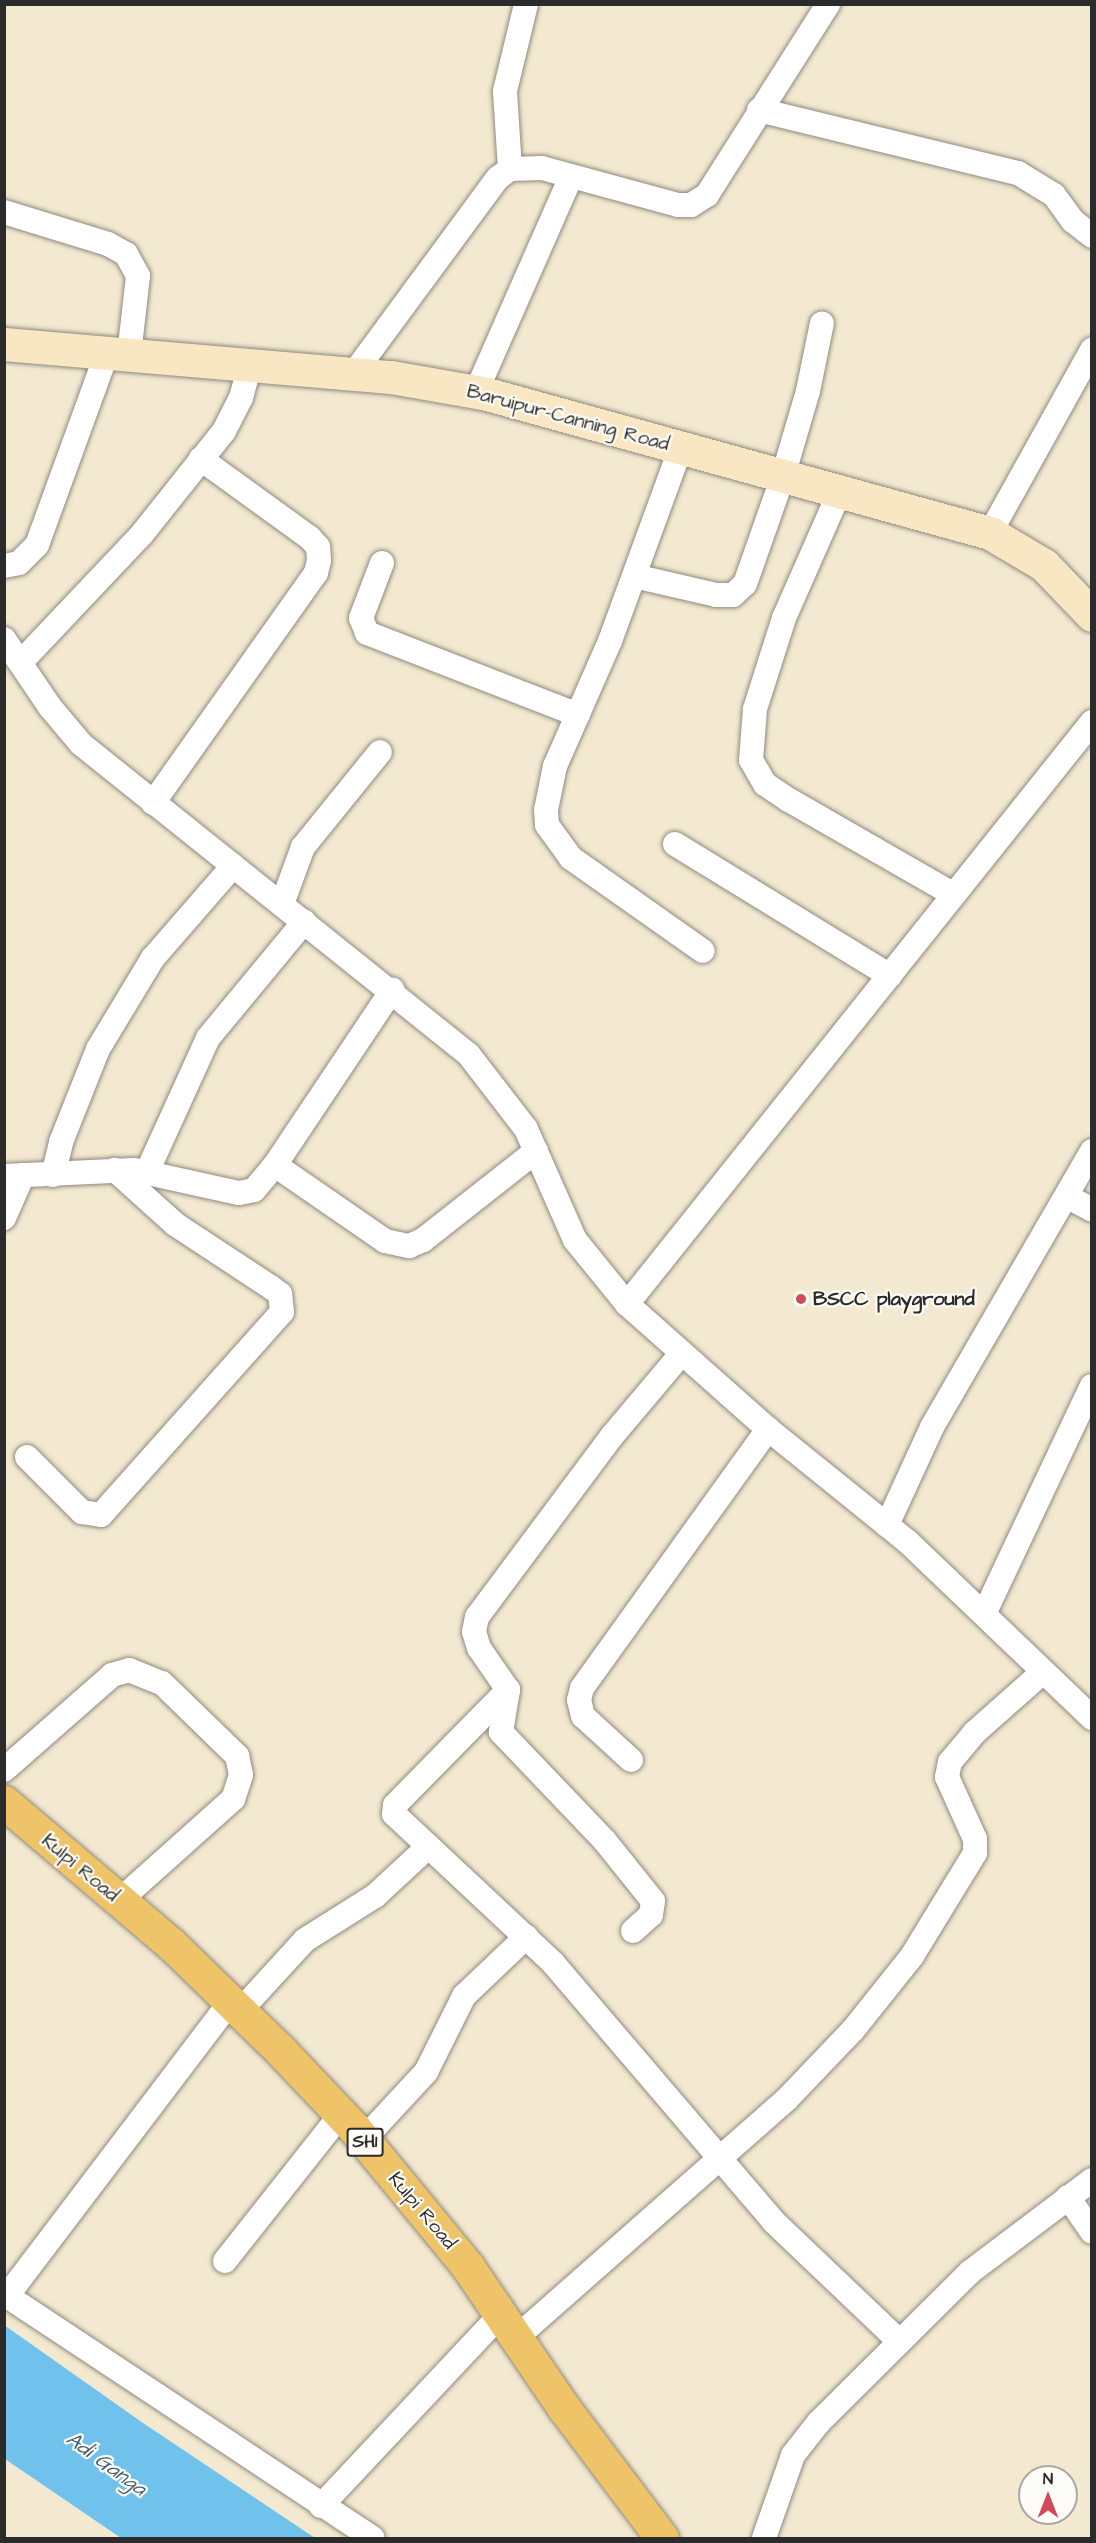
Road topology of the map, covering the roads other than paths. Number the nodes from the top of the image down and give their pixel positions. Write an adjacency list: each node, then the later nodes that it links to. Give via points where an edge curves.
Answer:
1 (526, 4): 4 (street, via 505,91)
2 (828, 4): 3 (street)
3 (759, 110): 5 (street, via 707,195 691,205 661,203); 7 (street, via 1018,173 1054,195 1073,221)
4 (510, 170): 5 (street, via 542,168); 13 (street, via 498,178)
5 (571, 177): 14 (street)
6 (4, 212): 11 (street, via 108,244 126,254 138,276)
7 (1092, 236)
8 (822, 322): 17 (street, via 808,391)
9 (4, 344): 11 (main road, Baruipur-Canning Road)
10 (1092, 350): 19 (street)
11 (118, 354): 12 (main road, Baruipur-Canning Road); 21 (street, via 37,545 19,563)
12 (250, 365): 13 (main road, Baruipur-Canning Road); 16 (street, via 233,417)
13 (354, 373): 14 (main road, Baruipur-Canning Road)
14 (476, 392): 15 (main road, Baruipur-Canning Road)
15 (681, 447): 17 (main road, Baruipur-Canning Road); 22 (street)
16 (201, 459): 25 (street, via 142,534); 29 (street, via 310,538 318,548 319,560 316,573)
17 (783, 476): 18 (main road, Baruipur-Canning Road); 22 (street, via 744,584 732,595 716,595)
18 (840, 491): 19 (main road, Baruipur-Canning Road); 32 (street, via 784,618 755,709 751,760 765,783 789,800)
19 (990, 533): 23 (main road, Baruipur-Canning Road, via 1044,565)
20 (382, 563): 26 (street, via 361,618 367,633)
21 (4, 566)
22 (634, 576): 26 (street)
23 (1092, 615)
24 (4, 639): 25 (street)
25 (21, 662): 29 (street, via 50,707 81,744)
26 (578, 715): 35 (street, via 555,766 546,810 547,825 571,858)
27 (1092, 722): 32 (street)
28 (380, 752): 33 (street, via 303,847)
29 (153, 803): 31 (street)
30 (675, 844): 36 (street)
31 (233, 866): 33 (street); 43 (street, via 153,958 98,1049 61,1142)
32 (954, 896): 36 (street)
33 (282, 904): 34 (street)
34 (304, 922): 37 (street); 42 (street, via 208,1038)
35 (703, 951)
36 (890, 976): 48 (street)
37 (392, 990): 38 (street, via 469,1055 520,1120); 40 (street)
38 (536, 1151): 40 (street, via 423,1240 409,1246 385,1241); 48 (street, via 575,1240)
39 (1092, 1151): 45 (street)
40 (275, 1166): 42 (street, via 260,1185 239,1193)
41 (115, 1170): 42 (street); 43 (street); 52 (street, via 175,1224 280,1294 282,1312 101,1515 82,1512)
42 (147, 1172)
43 (53, 1175): 44 (street)
44 (14, 1176): 47 (street)
45 (1068, 1197): 46 (street); 53 (street, via 932,1427)
46 (1092, 1210)
47 (4, 1218)
48 (627, 1304): 49 (street)
49 (681, 1354): 51 (street); 56 (street, via 612,1436 477,1617 474,1632 479,1648)
50 (1092, 1386): 54 (street)
51 (768, 1429): 53 (street); 58 (street, via 582,1688 579,1700 584,1716)
52 (27, 1457)
53 (887, 1525): 54 (street)
54 (984, 1614): 55 (street)
55 (1043, 1672): 57 (street); 68 (street, via 974,1733 950,1762 947,1777 975,1839 975,1853 912,1956 837,2048)
56 (508, 1690): 61 (street, via 393,1808 395,1816); 63 (street, via 501,1732 605,1841 653,1901 651,1916)
57 (1092, 1718)
58 (631, 1760)
59 (4, 1770): 62 (street, via 112,1675 129,1670 162,1683 237,1756 242,1774 233,1798 218,1816)
60 (4, 1802): 62 (main road, Kulpi Road / SH1)
61 (428, 1847): 64 (street); 65 (street, via 375,1896 305,1941)
62 (119, 1901): 65 (main road, Kulpi Road / SH1)
63 (633, 1931)
64 (526, 1937): 67 (street, via 464,1996 426,2072); 68 (street, via 553,1963)
65 (235, 2007): 66 (main road, Kulpi Road / SH1); 73 (street)
66 (341, 2114): 67 (main road, Kulpi Road / SH1); 72 (street)
67 (363, 2140): 74 (main road, Kulpi Road / SH1, via 468,2267)
68 (720, 2159): 74 (street); 75 (street, via 773,2221)
69 (1092, 2180): 70 (street)
70 (1068, 2197): 71 (street); 75 (street, via 998,2247)
71 (1092, 2232)
72 (225, 2261)
73 (6, 2295): 76 (street)
74 (509, 2325): 76 (street); 78 (main road, Kulpi Road / SH1, via 564,2408)
75 (899, 2341): 79 (street, via 793,2455)
76 (321, 2506): 77 (street)
77 (372, 2538)
78 (662, 2538)
79 (764, 2538)

